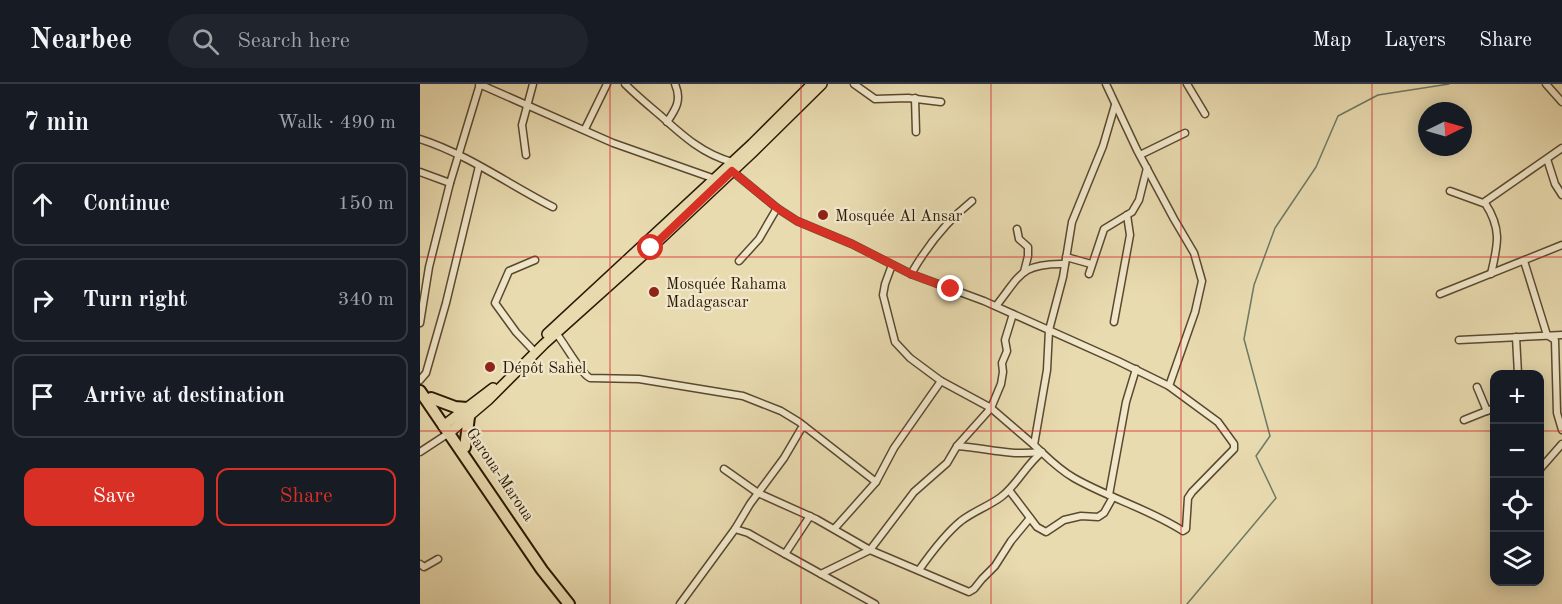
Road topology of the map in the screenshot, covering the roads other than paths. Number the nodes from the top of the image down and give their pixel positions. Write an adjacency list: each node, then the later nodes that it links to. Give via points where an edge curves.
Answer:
1 (479, 84): 16 (street); 24 (street)
2 (533, 84): 16 (street)
3 (607, 84): 19 (street)
4 (625, 84): 18 (street)
5 (675, 84): 18 (street, via 680,95)
6 (812, 84): 29 (main road)
7 (822, 84): 29 (main road)
8 (854, 84): 12 (street, via 875,99)
9 (1106, 84): 15 (street)
10 (1187, 84): 17 (street)
11 (1546, 84): 14 (street)
12 (915, 98): 13 (street); 20 (street)
13 (940, 102)
14 (1562, 102)
15 (1115, 105): 25 (street); 44 (street, via 1072,222)
16 (527, 106): 19 (street); 26 (street, via 522,125)
17 (1205, 114)
18 (667, 122): 29 (street, via 702,151)
19 (585, 129): 32 (street, via 613,143)
20 (916, 132)
21 (1185, 133): 25 (street)
22 (420, 139): 24 (street)
23 (1562, 148): 27 (street)
24 (458, 153): 28 (street); 33 (street)
25 (1140, 154): 30 (street)
26 (526, 155)
27 (1547, 159): 35 (street, via 1554,184); 37 (street)
28 (479, 166): 38 (street); 67 (street, via 446,303 426,373)
29 (732, 167): 32 (main road); 39 (street)
30 (1148, 168): 40 (street, via 1139,200); 69 (street, via 1194,252 1202,281)
31 (420, 172): 33 (street)
32 (718, 179): 59 (main road, via 651,248); 64 (main road)
33 (450, 183): 57 (street)
34 (1450, 191): 37 (street)
35 (1562, 195)
36 (972, 201): 50 (street, via 957,213)
37 (1485, 202): 52 (street, via 1495,218 1499,243)
38 (552, 207)
39 (777, 208): 45 (street, via 759,239); 48 (street)
40 (1127, 215): 47 (street, via 1104,229); 56 (street, via 1130,235)
41 (1017, 229): 49 (street, via 1019,239 1028,248)
42 (1562, 245): 46 (street)
43 (535, 260): 64 (street, via 509,271 495,303)
44 (1066, 260): 47 (street); 49 (street); 58 (street)
45 (739, 261)
46 (1524, 261): 52 (street); 60 (street)
47 (1091, 264): 51 (street)
48 (892, 265): 50 (street); 68 (street, via 884,295 895,342)
49 (1024, 272): 54 (street)
50 (911, 274): 54 (street)
51 (1089, 274)
52 (1491, 274): 53 (street)
53 (1440, 294)
54 (996, 306): 55 (street)
55 (1013, 314): 58 (street); 73 (street, via 1005,340 1001,384)
56 (1114, 321)
57 (420, 323)
58 (1049, 330): 65 (street); 82 (street, via 1047,370)
59 (556, 333): 76 (main road); 78 (street, via 584,376 639,379 743,396 781,411)
60 (1547, 335): 61 (street); 62 (street); 80 (street, via 1555,340 1557,413)
61 (1562, 335)
62 (1516, 337): 63 (street); 66 (street)
63 (1459, 340)
64 (532, 349): 76 (main road)
65 (1136, 369): 69 (street); 92 (street, via 1126,402)
66 (1518, 370)
67 (420, 381): 72 (highway, Garoua-Maroua)
68 (941, 381): 73 (street); 89 (street, via 894,448)
69 (1169, 386): 92 (street, via 1218,422 1234,449 1188,498 1184,531)
70 (1477, 387): 75 (street)
71 (420, 391): 79 (highway, Garoua-Maroua)
72 (432, 398): 76 (highway); 79 (highway, Garoua-Maroua)
73 (991, 408): 82 (street); 83 (street)
74 (1490, 410): 75 (street)
75 (1487, 411): 77 (street)
76 (468, 412): 79 (main road); 84 (highway)
77 (1464, 420)
78 (805, 427): 89 (street); 91 (street)
79 (448, 428): 84 (highway, Garoua-Maroua); 85 (street); 103 (highway, Garoua-Maroua)
80 (1562, 430)
81 (1562, 444): 87 (street)
82 (1034, 445): 86 (street)
83 (957, 446): 86 (street, via 1012,454); 97 (street, via 947,463 914,492)
84 (465, 447): 103 (highway, Garoua-Maroua, via 546,567)
85 (420, 452)
86 (1041, 452): 90 (street); 92 (street, via 1075,478)
87 (1544, 464)
88 (724, 469): 91 (street)
89 (876, 482): 95 (street)
90 (1009, 490): 94 (street); 101 (street, via 960,522)
91 (758, 493): 93 (street); 96 (street)
92 (1111, 496): 94 (street, via 1098,517 1064,520 1046,532)
93 (810, 516): 95 (street); 98 (street)
94 (1030, 518): 101 (street, via 972,592)
95 (835, 528): 97 (street)
96 (735, 529): 98 (street); 105 (street)
97 (870, 549): 101 (street); 102 (street)
98 (785, 554): 102 (street)
99 (438, 558): 100 (street, via 424,567)
100 (420, 564)
101 (919, 570)
102 (821, 573): 106 (street)
103 (554, 586): 104 (highway, Garoua-Maroua)
104 (569, 604)
105 (680, 604)
106 (875, 604)

